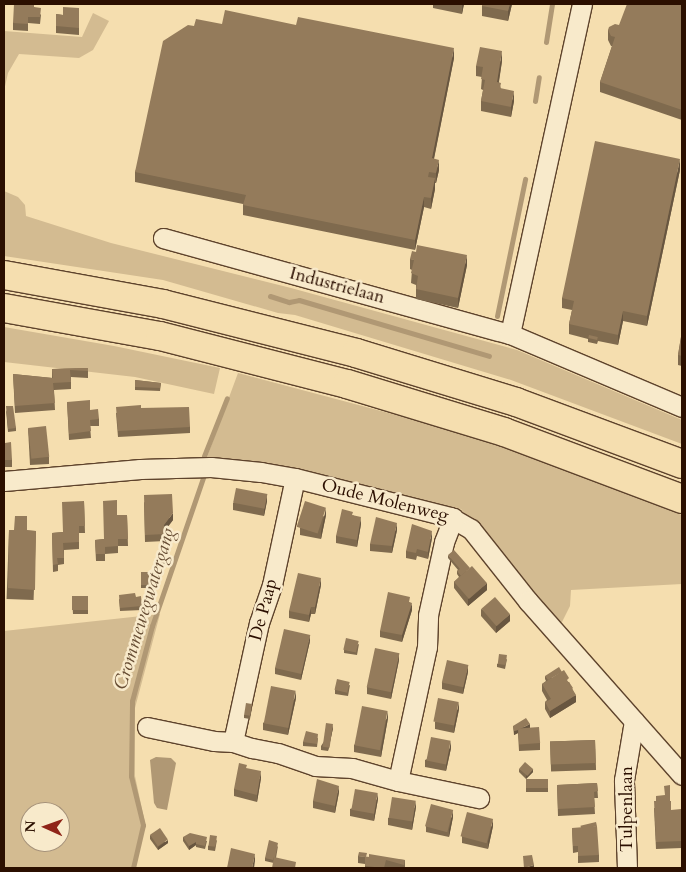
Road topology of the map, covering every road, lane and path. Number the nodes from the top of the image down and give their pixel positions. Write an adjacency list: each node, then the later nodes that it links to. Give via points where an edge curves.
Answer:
1 (582, 4): 5 (street)
2 (163, 238): 5 (street, Industrielaan)
3 (4, 275): 7 (highway, via 164,304 356,353 516,402)
4 (4, 308): 10 (highway, via 160,336 348,384 504,432)
5 (510, 334): 6 (street, Industrielaan)
6 (682, 407)
7 (682, 464)
8 (295, 478): 9 (street, Oude Molenweg, via 211,467); 11 (street, Oude Molenweg); 14 (street, De Paap)
9 (4, 480)
10 (682, 499)
11 (454, 518): 12 (street, Oude Molenweg, via 471,529 528,601); 16 (street, via 444,542 428,615 427,647)
12 (634, 721): 15 (street, Oude Molenweg); 18 (street, Tulpenlaan, via 624,780)
13 (146, 728): 14 (street)
14 (233, 742): 16 (street, via 314,766 352,768)
15 (682, 775)
16 (398, 781): 17 (street)
17 (479, 798)
18 (628, 868)

